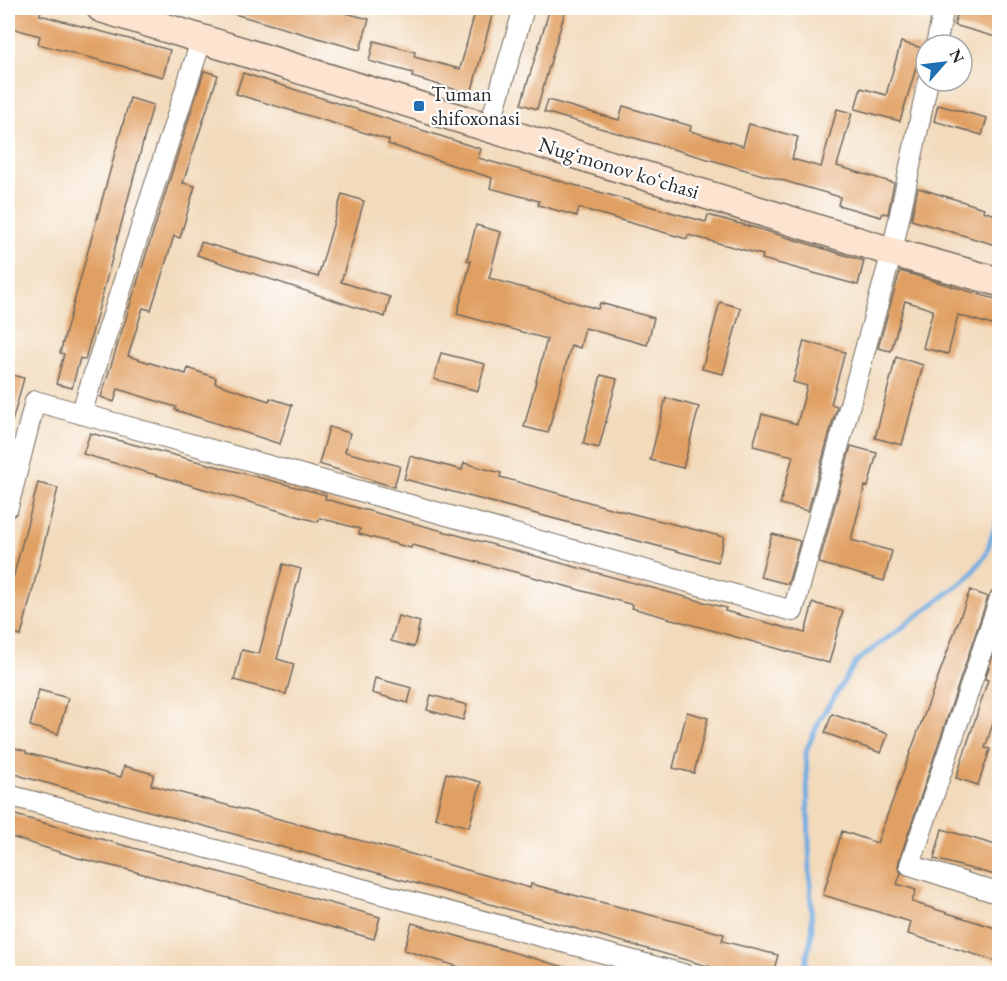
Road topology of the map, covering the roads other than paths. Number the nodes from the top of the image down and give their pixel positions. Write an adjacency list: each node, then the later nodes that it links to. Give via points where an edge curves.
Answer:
1 (101, 8): 5 (main road, Nugʻmonov koʻchasi)
2 (524, 8): 7 (street)
3 (944, 8): 4 (street)
4 (939, 33)
5 (202, 38): 7 (main road, Nugʻmonov koʻchasi); 10 (street)
6 (925, 93): 8 (street)
7 (489, 128): 8 (main road, Nugʻmonov koʻchasi)
8 (892, 252): 9 (main road, Nugʻmonov koʻchasi); 10 (street, via 793,611)
9 (999, 282)
10 (81, 414): 11 (street, via 35,401)
11 (8, 507)
12 (999, 598): 14 (street, via 910,865)
13 (8, 795): 15 (street)
14 (999, 894)
15 (683, 974)

